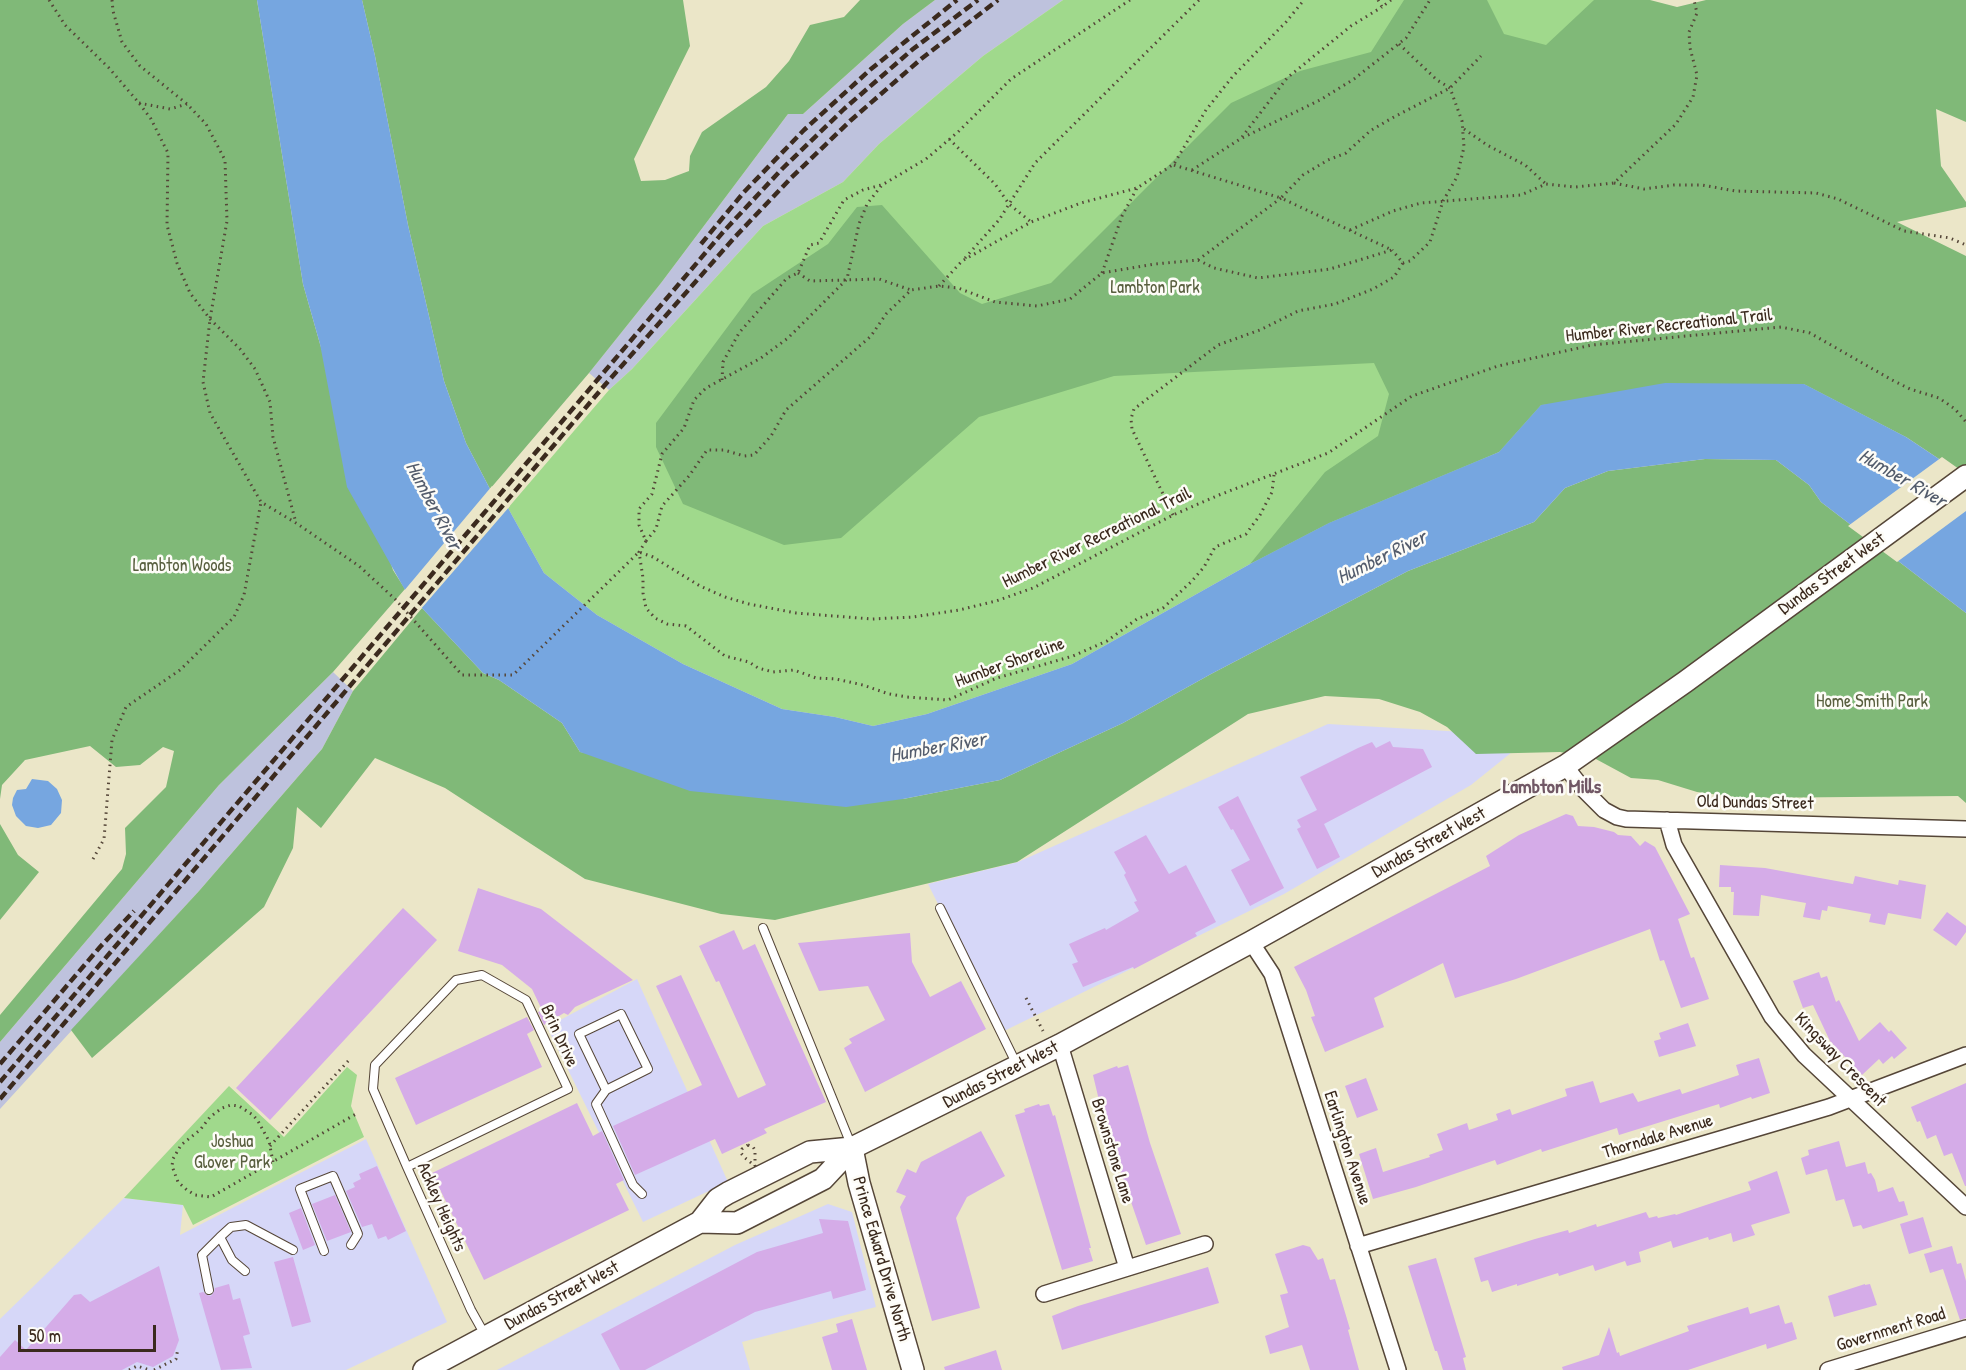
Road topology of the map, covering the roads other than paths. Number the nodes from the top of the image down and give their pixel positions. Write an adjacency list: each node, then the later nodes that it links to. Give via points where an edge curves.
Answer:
1 (1966, 476): 2 (main road, Dundas Street West)
2 (1565, 766): 3 (street, Old Dundas Street, via 1604,810 1617,818); 7 (main road, Dundas Street West)
3 (1667, 820): 4 (street, Old Dundas Street); 13 (street, Kingsway Crescent, via 1674,845 1772,1017)
4 (1966, 829)
5 (940, 908): 10 (lane)
6 (763, 928): 14 (lane)
7 (1251, 942): 8 (main road, Dundas Street West); 22 (street, Earlington Avenue, via 1272,974)
8 (1056, 1047): 10 (main road, Dundas Street West); 25 (street, Brownstone Lane)
9 (1966, 1055): 13 (street, Thorndale Avenue)
10 (1018, 1066): 14 (main road, Dundas Street West)
11 (373, 1089): 15 (lane, Ackley Heights); 15 (lane, Brin Drive, via 375,1065 456,980 482,975 526,1000 567,1089)
12 (606, 1090): 12 (lane, via 648,1069 621,1014 579,1034); 16 (lane, via 596,1104 633,1185)
13 (1850, 1100): 17 (street, Kingsway Crescent); 22 (street, Thorndale Avenue)
14 (852, 1148): 18 (main road, Dundas Street West, via 810,1152 718,1199); 18 (main road, Dundas Street West, via 823,1179 737,1223); 32 (main road, Prince Edward Drive North)
15 (407, 1167): 30 (lane, Ackley Heights, via 468,1306)
16 (642, 1194)
17 (1966, 1207)
18 (700, 1222): 30 (main road, Dundas Street West)
19 (220, 1237): 23 (lane, via 231,1227 246,1225); 26 (lane, via 232,1260); 27 (lane, via 202,1255)
20 (1205, 1244): 25 (street)
21 (351, 1245): 24 (lane, via 358,1234 333,1176 300,1189)
22 (1358, 1246): 33 (street, Earlington Avenue)
23 (293, 1250)
24 (324, 1251)
25 (1127, 1268): 28 (street)
26 (245, 1271)
27 (209, 1290)
28 (1044, 1294)
29 (1966, 1328): 34 (street, Government Road)
30 (486, 1337): 31 (main road, Dundas Street West)
31 (424, 1370)
32 (912, 1370)
33 (1398, 1370)
34 (1828, 1370)

